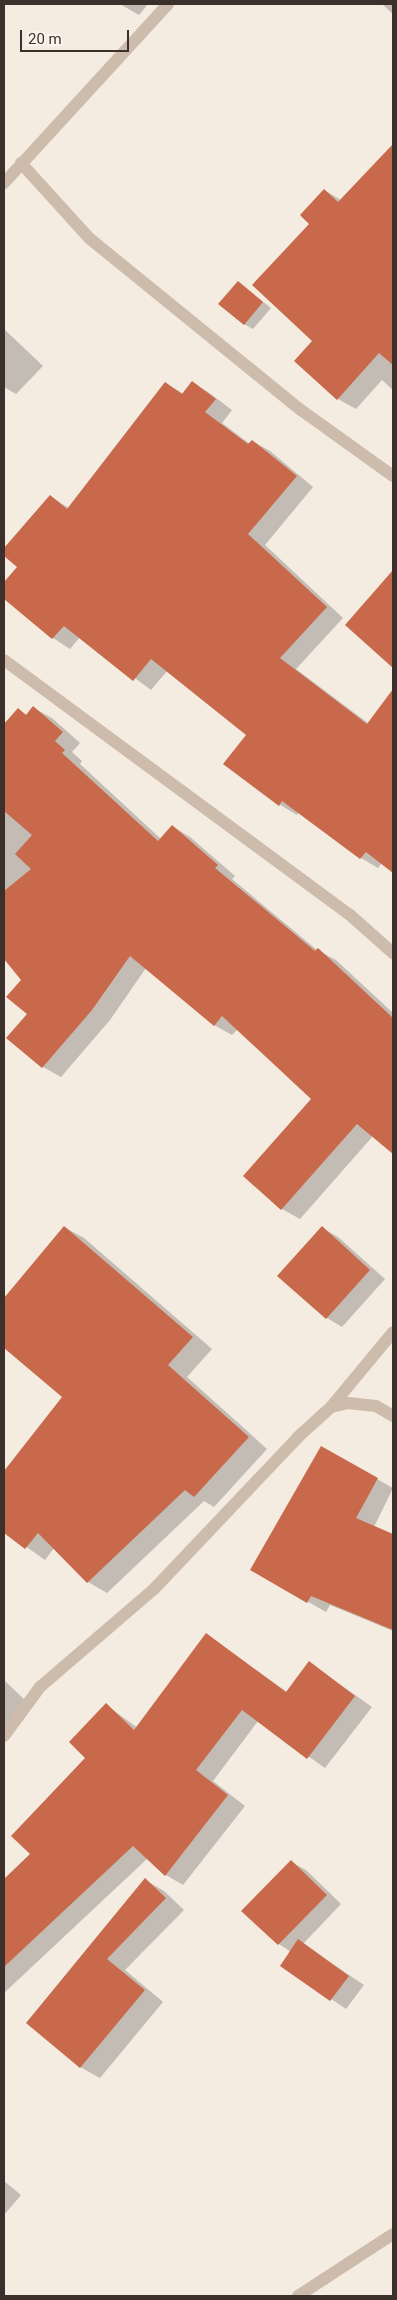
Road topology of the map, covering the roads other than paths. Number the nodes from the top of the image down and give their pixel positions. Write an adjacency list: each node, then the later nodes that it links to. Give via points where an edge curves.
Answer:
1 (168, 4): 2 (street)
2 (21, 163): 3 (street); 4 (street, via 89,238 301,410)
3 (4, 181)
4 (393, 476)
5 (4, 660): 6 (street, via 350,914)
6 (393, 953)
7 (393, 1332): 8 (street)
8 (332, 1407): 9 (street, via 348,1403 376,1406); 10 (street, via 298,1438 154,1589 40,1687)
9 (393, 1416)
10 (4, 1736)
11 (393, 2234): 12 (street)
12 (298, 2296)

